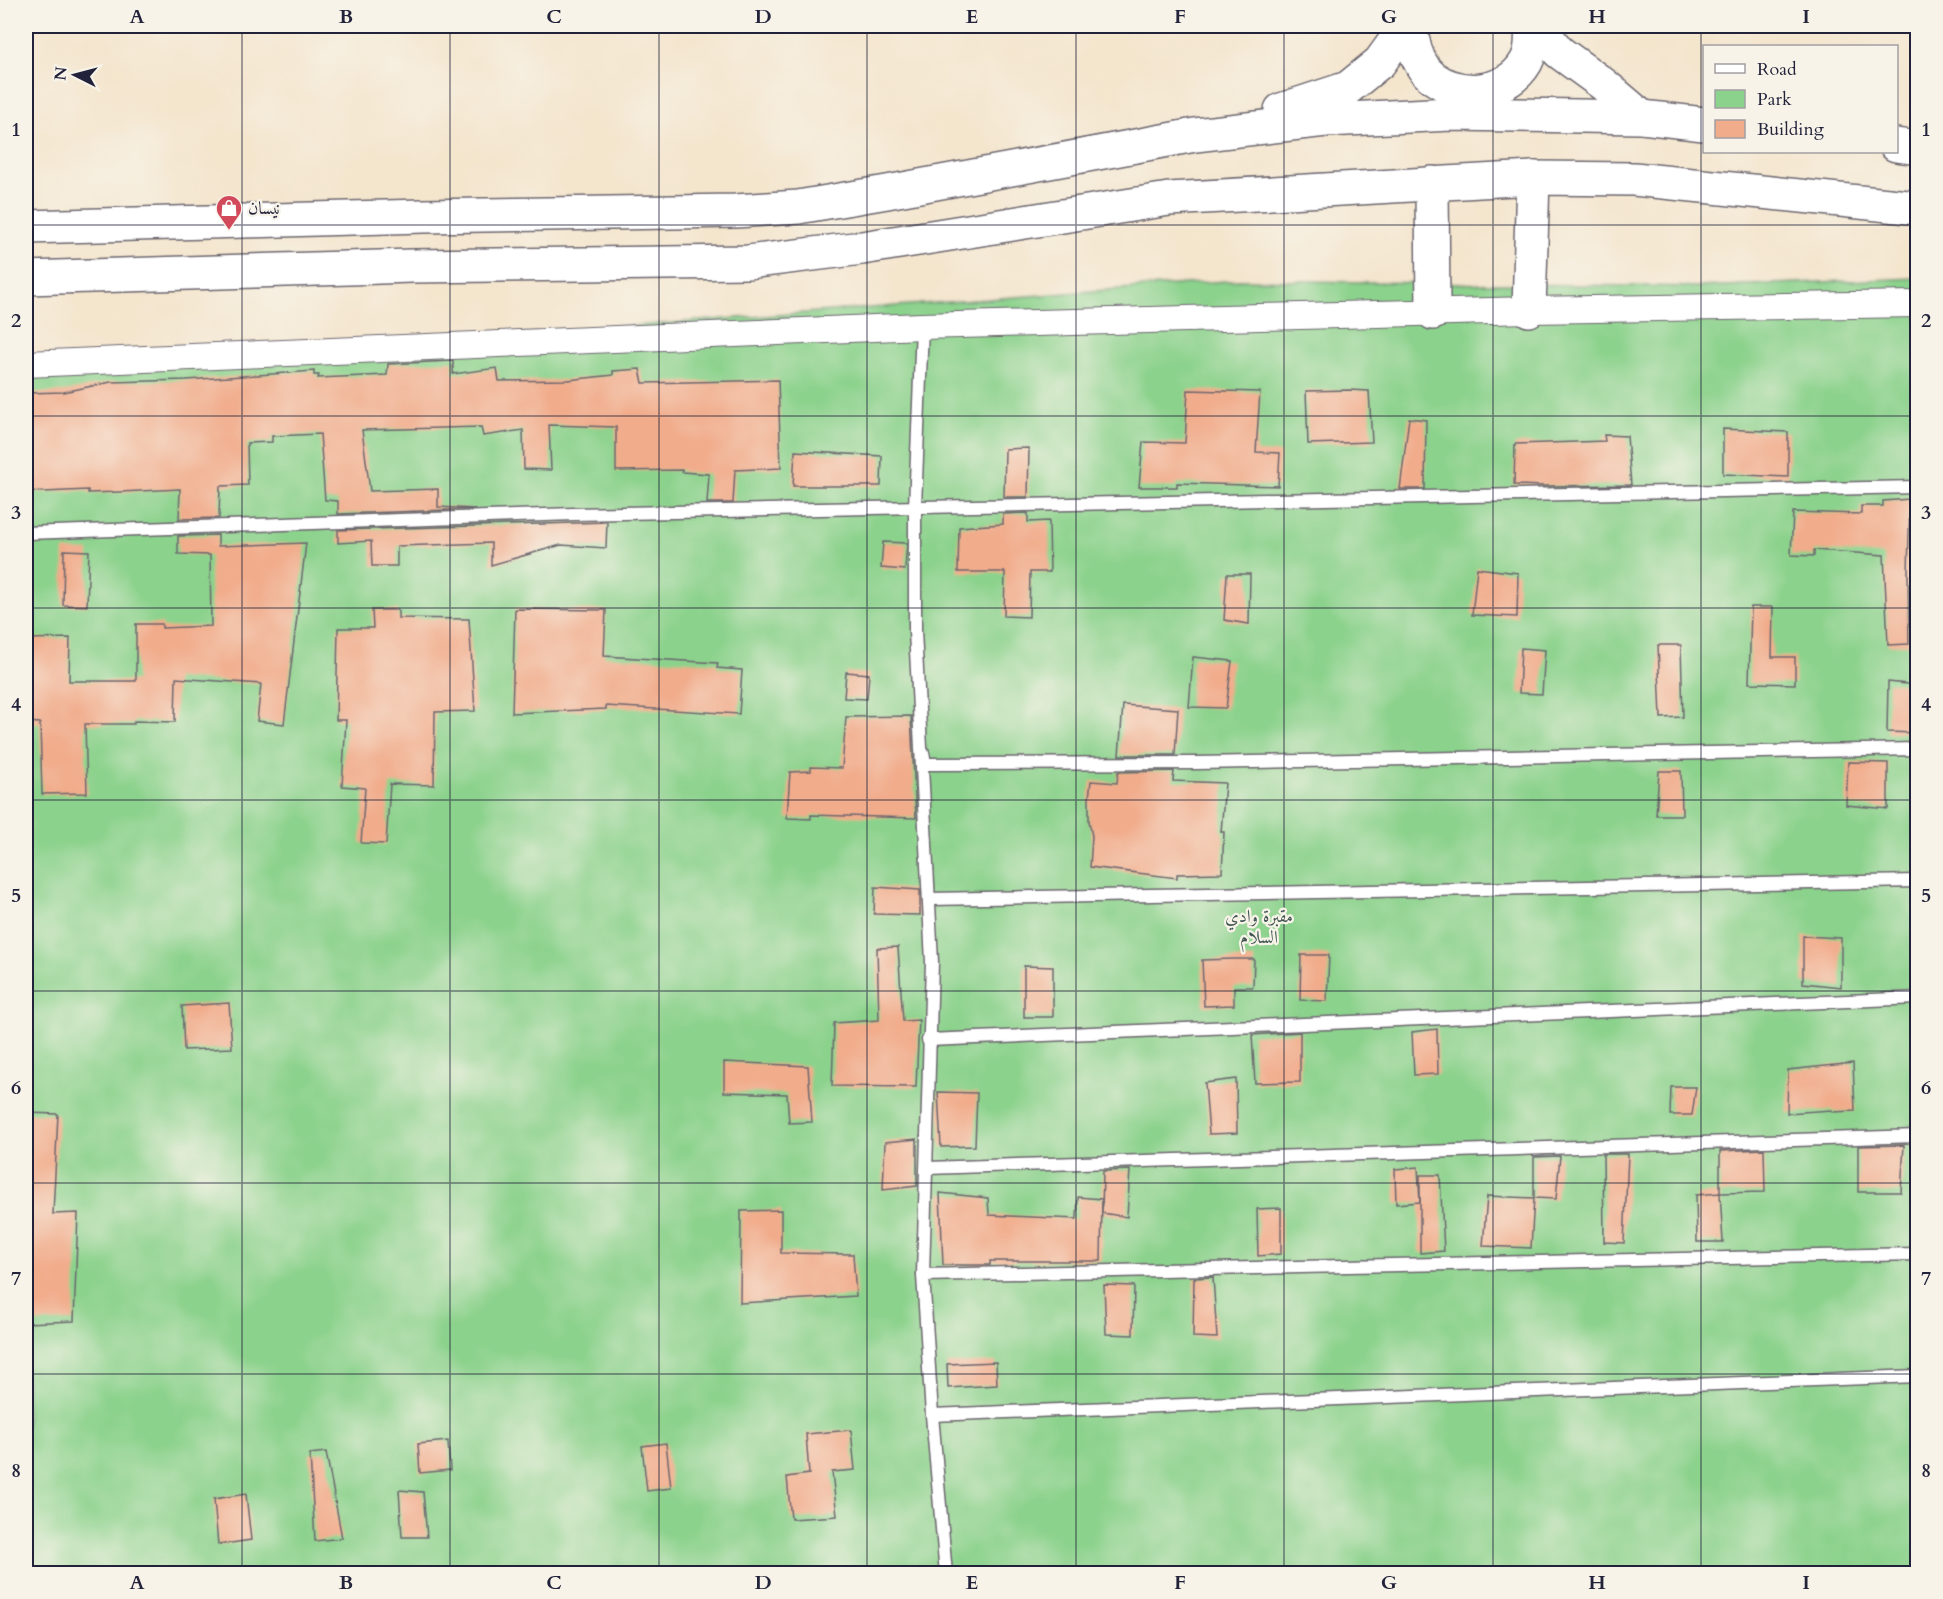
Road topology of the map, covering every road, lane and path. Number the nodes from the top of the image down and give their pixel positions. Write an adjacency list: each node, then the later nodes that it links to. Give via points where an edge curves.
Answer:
1 (1406, 26): 7 (main road, via 1380,62 1348,88)
2 (1411, 26): 3 (main road, via 1412,42 1424,68 1438,82 1459,90 1506,84 1527,60)
3 (1531, 26)
4 (1538, 26): 5 (main road, via 1559,52)
5 (1642, 117): 6 (main road); 7 (main road, via 1451,114 1326,120)
6 (1703, 124)
7 (1195, 135): 10 (main road)
8 (1898, 146): 9 (main road)
9 (1917, 148)
10 (1029, 165): 13 (main road); 15 (main road, via 1022,177 1021,191 1026,204)
11 (1533, 178): 12 (main road); 14 (main road, via 1634,179); 20 (main road)
12 (1432, 183): 15 (main road, via 1169,199); 21 (main road)
13 (916, 187): 16 (main road, via 798,207 735,211); 17 (main road, via 928,193 935,204 935,222)
14 (1917, 207)
15 (1049, 217): 17 (main road)
16 (26, 227)
17 (924, 238): 18 (main road, via 748,262 412,266)
18 (26, 278)
19 (1917, 304): 20 (street)
20 (1529, 310): 21 (street)
21 (1433, 313): 22 (street)
22 (922, 326): 23 (street); 25 (lane)
23 (26, 364)
24 (1917, 487): 25 (lane)
25 (915, 507): 26 (lane, via 562,514); 27 (lane)
26 (26, 533)
27 (919, 733): 28 (lane, via 925,764 1209,763); 30 (lane)
28 (1917, 749)
29 (1917, 881): 30 (lane)
30 (930, 899): 32 (lane)
31 (1917, 998): 32 (lane)
32 (928, 1040): 34 (lane)
33 (1917, 1136): 34 (lane)
34 (927, 1168): 36 (lane)
35 (1917, 1254): 36 (lane)
36 (923, 1275): 38 (lane)
37 (1917, 1376): 38 (lane)
38 (932, 1415): 39 (lane)
39 (946, 1574)

